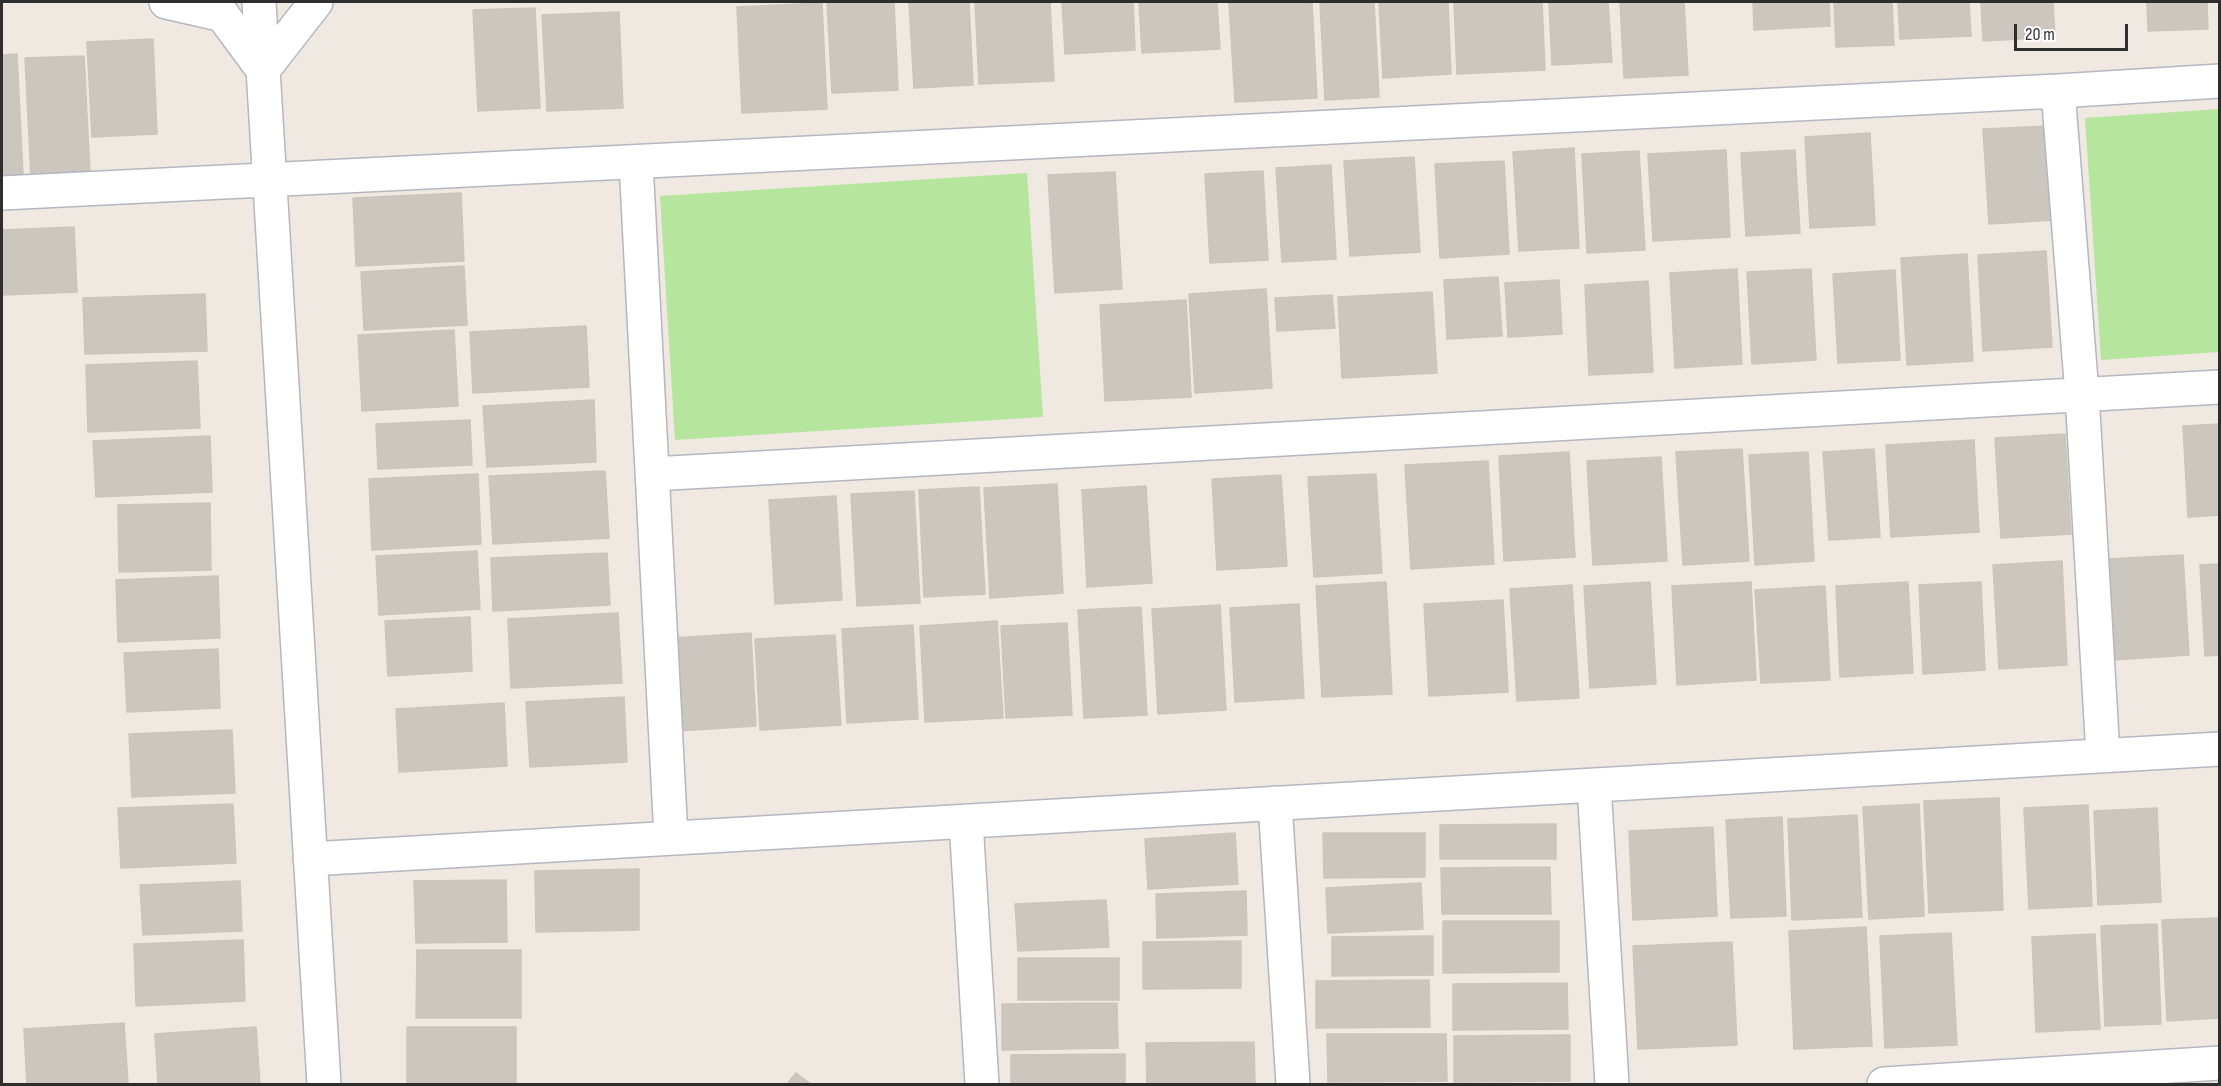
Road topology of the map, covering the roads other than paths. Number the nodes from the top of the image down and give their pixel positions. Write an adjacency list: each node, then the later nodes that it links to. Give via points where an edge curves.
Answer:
1 (166, 2): 4 (street)
2 (259, 2): 5 (street)
3 (316, 2): 5 (street)
4 (218, 8): 5 (street)
5 (263, 70): 9 (street)
6 (2220, 81): 7 (street)
7 (2058, 91): 8 (street); 12 (street)
8 (636, 162): 9 (street); 13 (street)
9 (269, 180): 10 (street); 20 (street)
10 (2, 193)
11 (2220, 387): 12 (street)
12 (2082, 394): 13 (street); 15 (street)
13 (652, 474): 19 (street)
14 (2220, 749): 15 (street)
15 (2103, 755): 16 (street)
16 (1594, 785): 17 (street); 25 (street)
17 (1275, 803): 18 (street); 24 (street)
18 (966, 821): 19 (street); 23 (street)
19 (671, 838): 20 (street)
20 (310, 859): 22 (street)
21 (2220, 1063): 26 (street)
22 (324, 1084)
23 (982, 1084)
24 (1293, 1084)
25 (1612, 1084)
26 (1884, 1084)

